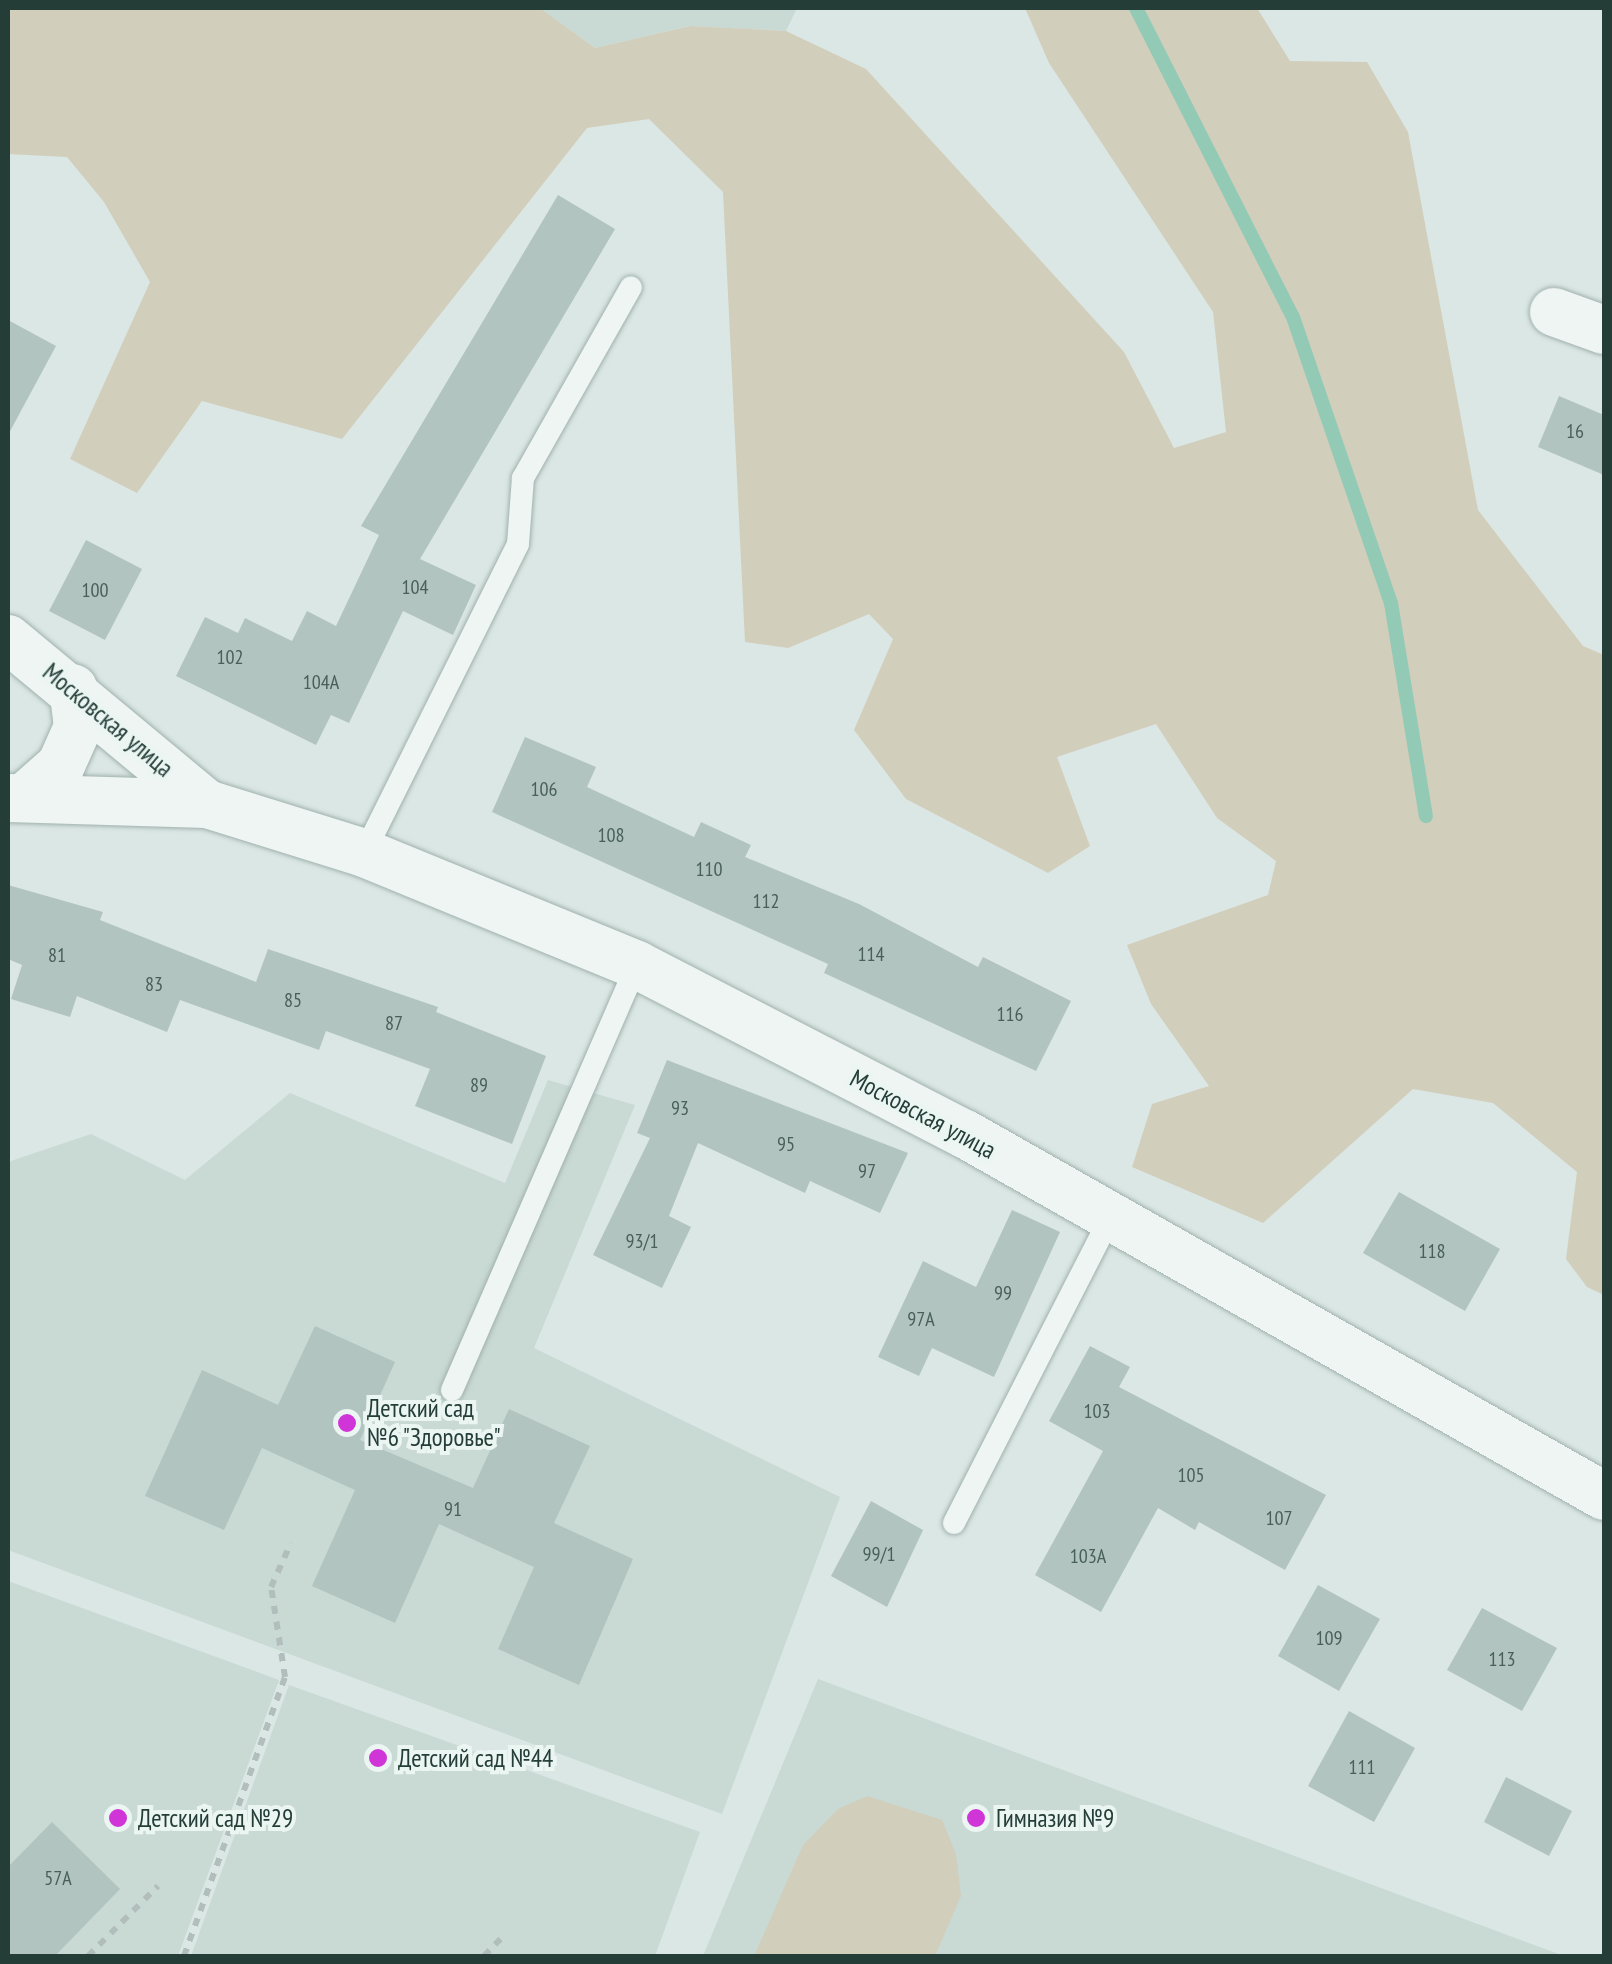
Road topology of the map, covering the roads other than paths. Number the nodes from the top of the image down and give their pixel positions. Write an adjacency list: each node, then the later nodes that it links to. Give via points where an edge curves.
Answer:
1 (631, 287): 8 (lane, via 523,478 518,544)
2 (1554, 312): 3 (street)
3 (1604, 330)
4 (8, 639): 5 (street, Московская улица)
5 (73, 688): 6 (street, via 78,727 61,765); 7 (street, Московская улица)
6 (16, 798): 7 (street, Московская улица)
7 (207, 804): 8 (street, Московская улица)
8 (364, 852): 9 (street, Московская улица)
9 (637, 965): 10 (street, Московская улица); 11 (lane)
10 (1111, 1216): 12 (street, Московская улица); 13 (lane)
11 (452, 1390)
12 (1604, 1496)
13 (954, 1523)

